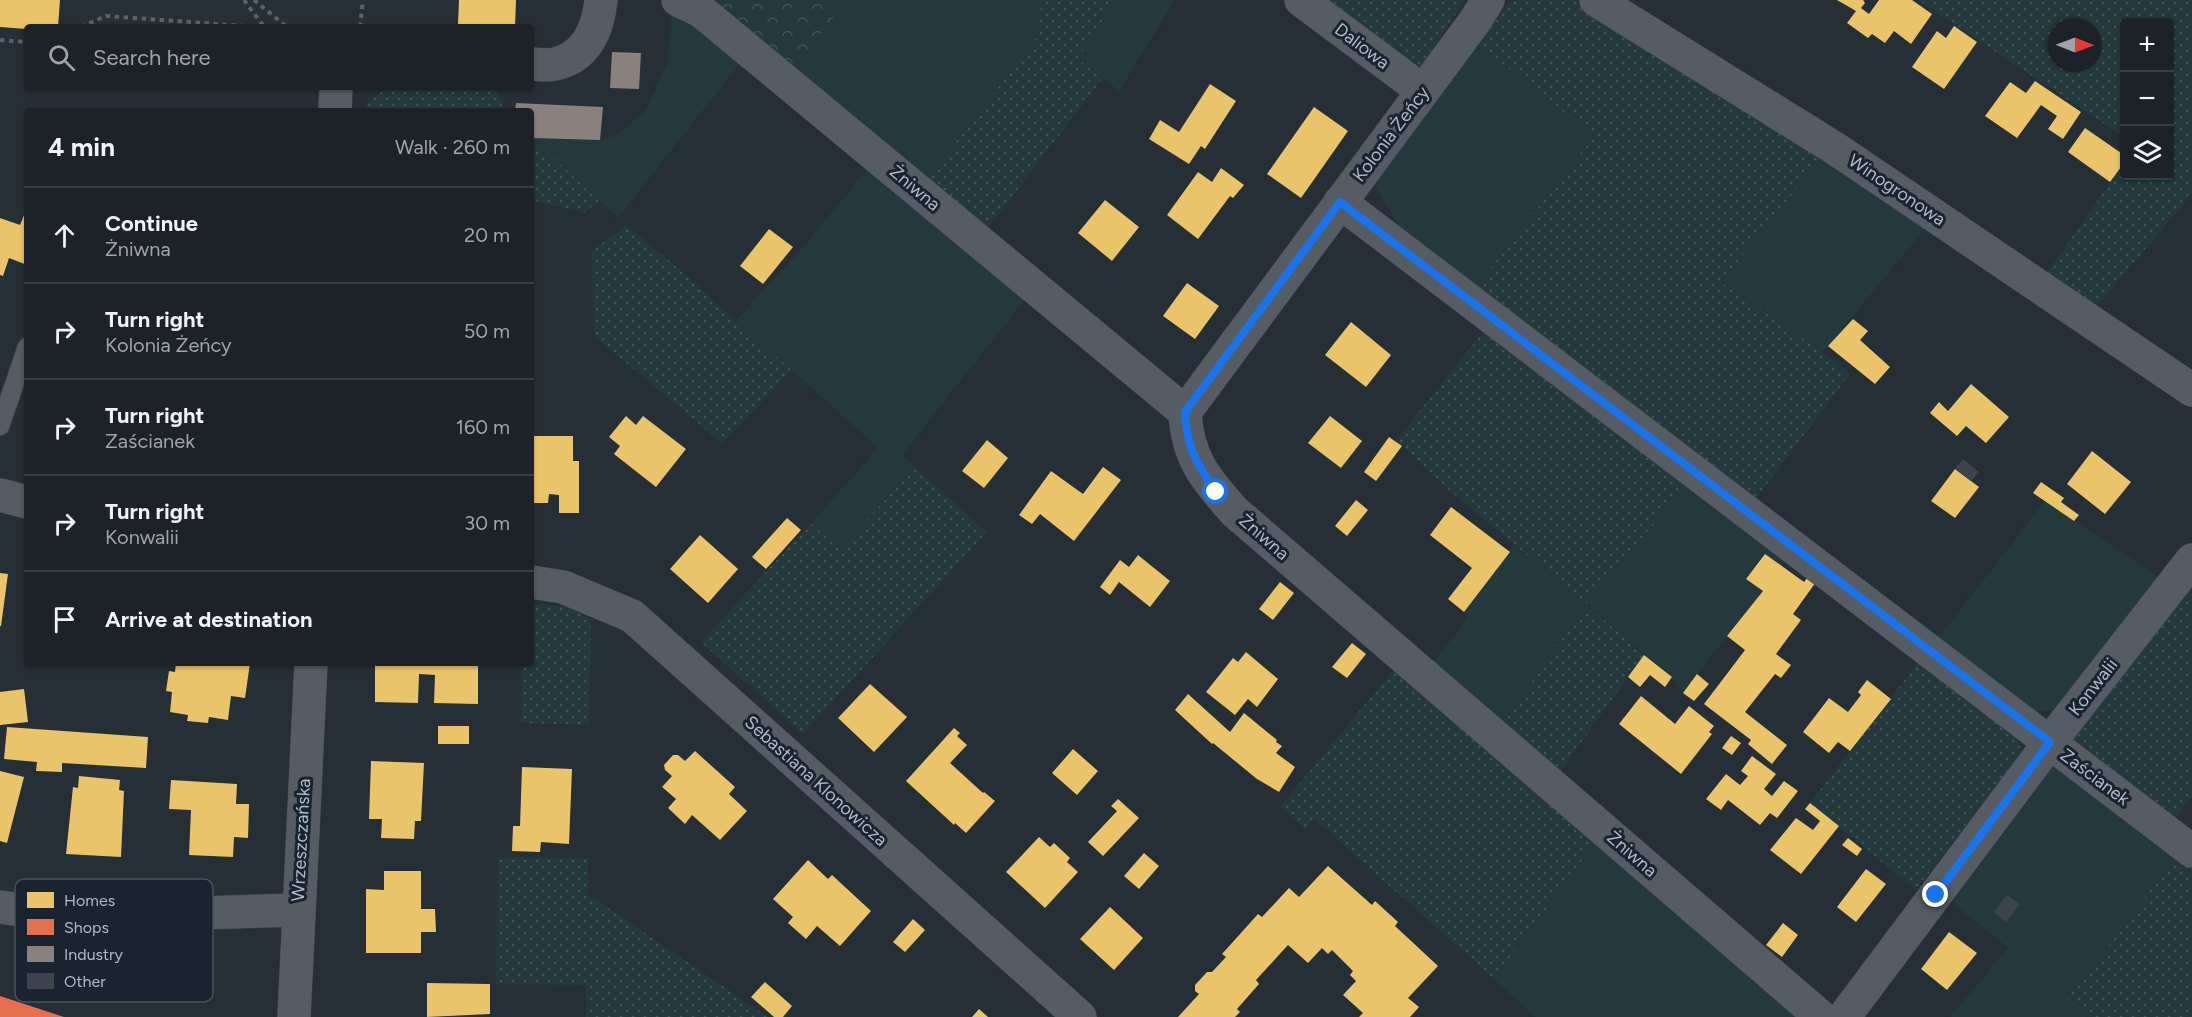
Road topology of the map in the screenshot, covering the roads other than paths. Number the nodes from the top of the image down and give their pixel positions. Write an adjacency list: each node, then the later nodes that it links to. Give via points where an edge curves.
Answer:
1 (601, 0): 6 (street, via 599,20 583,48 561,62)
2 (678, 0): 13 (street, Żniwna, via 701,11)
3 (1301, 0): 8 (street, Daliowa)
4 (1488, 0): 8 (street, Kolonia Żeńcy)
5 (1596, 0): 12 (street, Winogronowa, via 1836,149)
6 (534, 64)
7 (336, 90): 9 (street)
8 (1423, 92): 10 (street, Kolonia Żeńcy)
9 (335, 108)
10 (1340, 202): 13 (street, Kolonia Żeńcy); 20 (street, Zaścianek)
11 (24, 356): 14 (lane)
12 (2192, 390)
13 (1185, 412): 28 (street, Żniwna, via 1189,447 1197,464 1235,512)
14 (0, 426)
15 (0, 495): 16 (street)
16 (24, 501)
17 (2192, 560): 20 (street, Konwalii)
18 (534, 582): 27 (street, Sebastiana Klonowicza, via 563,587 632,616)
19 (311, 666): 24 (street, Wrzeszczańska)
20 (2050, 742): 21 (street, Zaścianek); 29 (street, Konwalii)
21 (2192, 851)
22 (0, 907): 23 (street)
23 (15, 909)
24 (297, 910): 25 (street); 26 (street, Wrzeszczańska)
25 (213, 913)
26 (294, 1017)
27 (1080, 1017)
28 (1821, 1017)
29 (1845, 1017)

